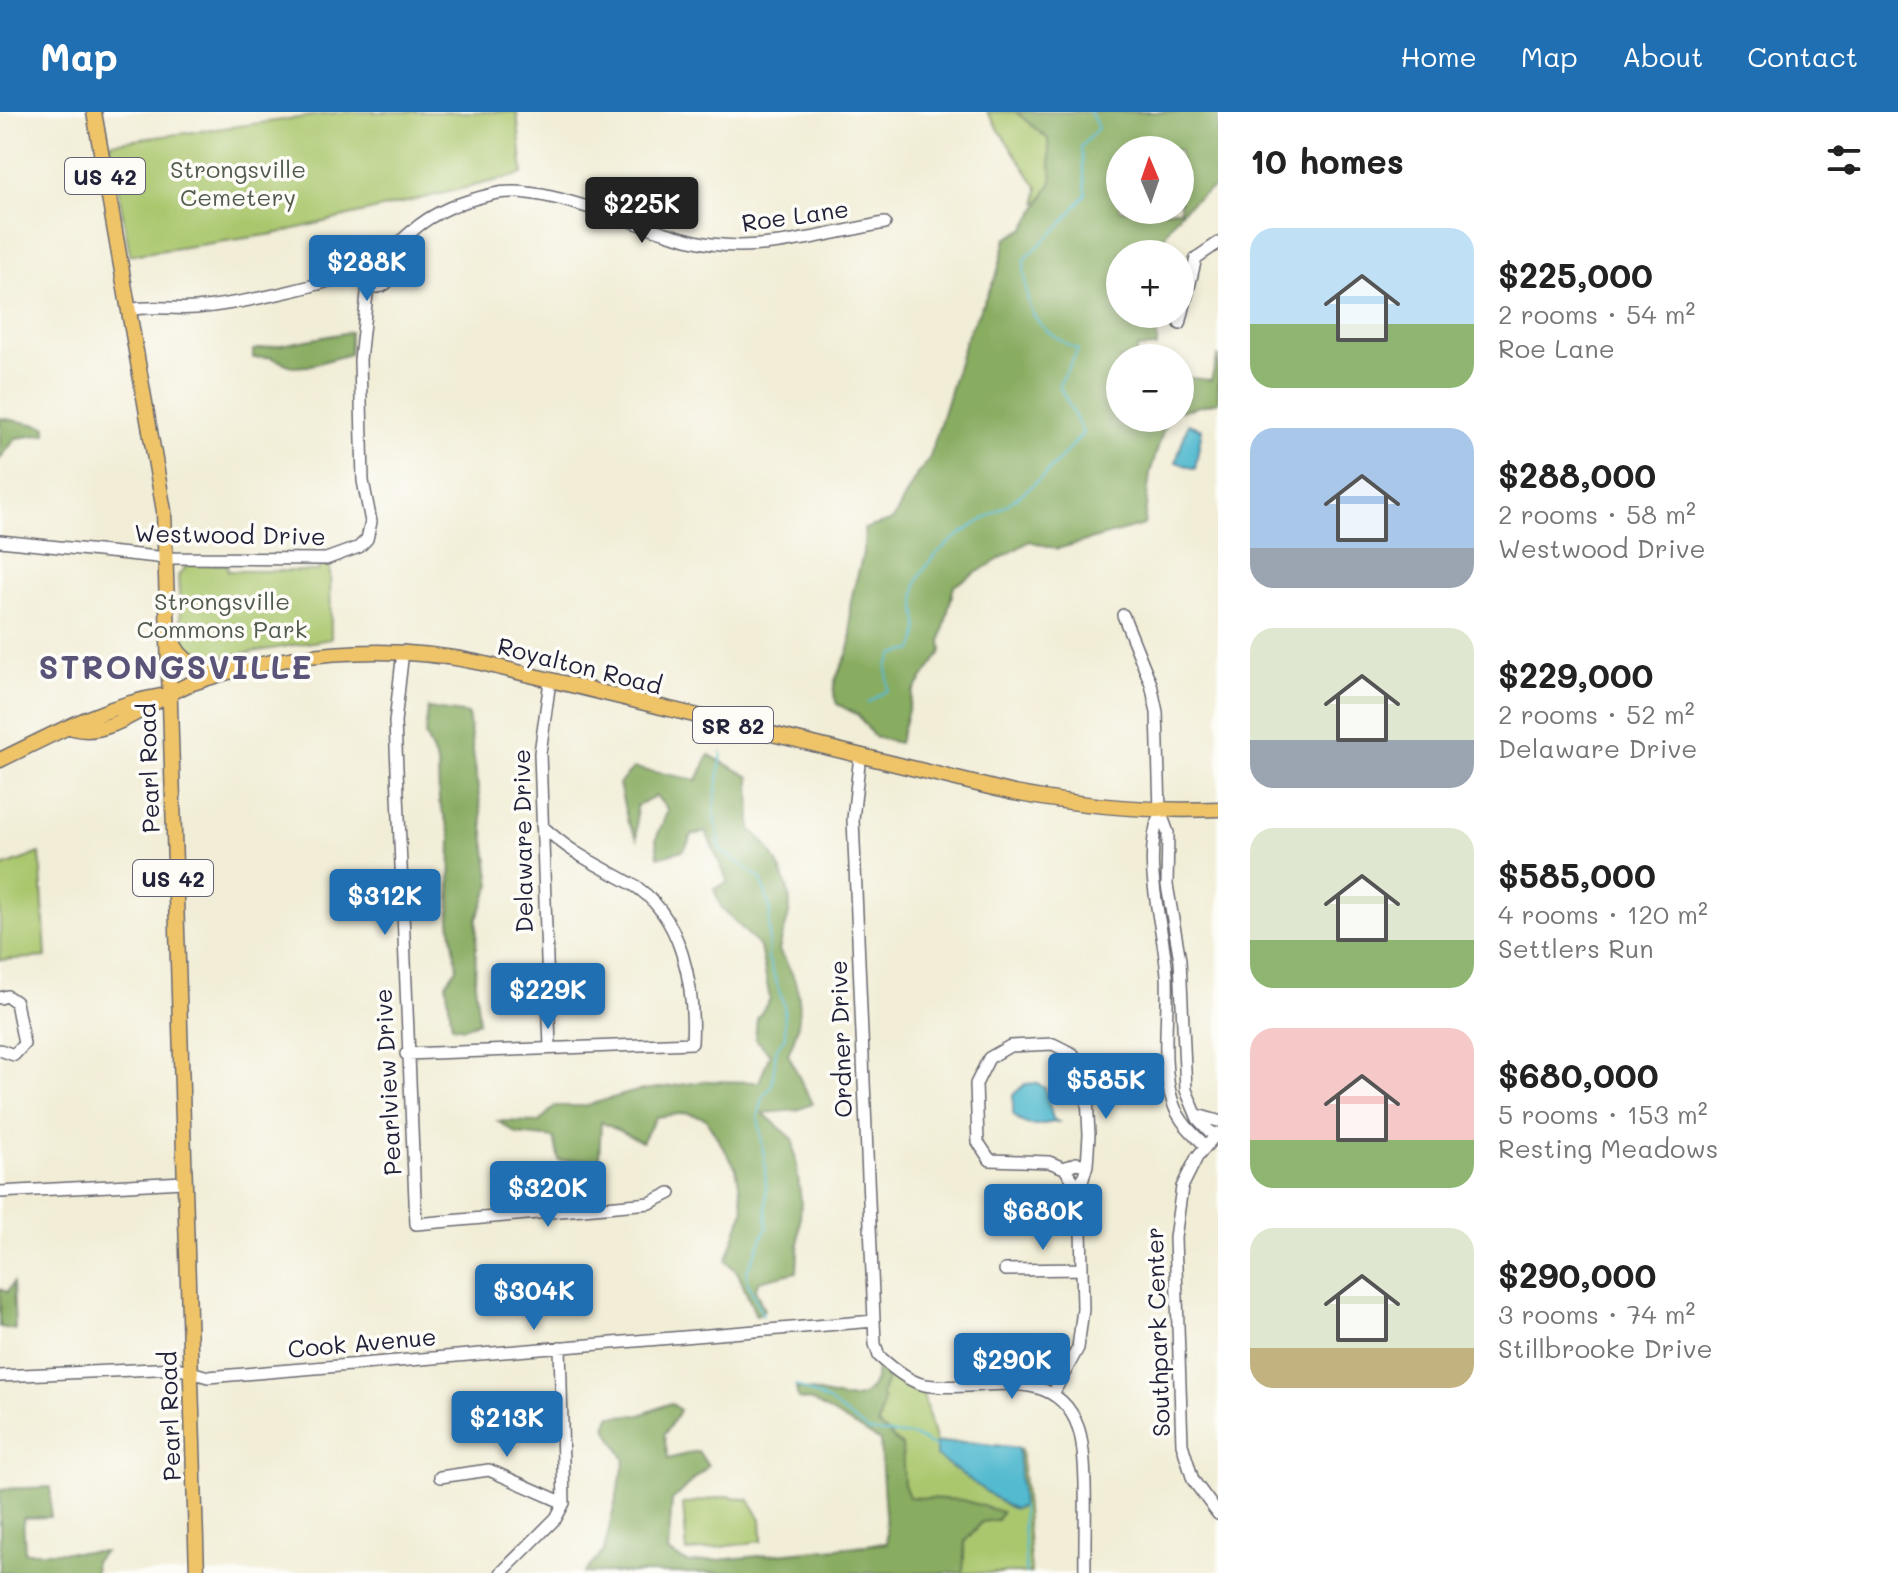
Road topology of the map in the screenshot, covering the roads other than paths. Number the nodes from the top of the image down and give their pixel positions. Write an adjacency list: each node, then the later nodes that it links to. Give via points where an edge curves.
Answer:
1 (94, 112): 11 (main road, Pearl Road / US 42)
2 (885, 223): 4 (street, Roe Lane, via 762,245 713,245 548,196 509,192 437,213)
3 (1218, 243): 6 (street, via 1196,258)
4 (398, 246): 5 (street, Roe Lane); 8 (street)
5 (379, 259): 7 (street); 8 (street)
6 (1194, 266)
7 (364, 268): 9 (street); 10 (street)
8 (391, 270): 10 (street, via 388,282)
9 (337, 279): 10 (street); 11 (street, via 197,307)
10 (371, 284): 13 (street, Westwood Drive, via 360,347 363,481 371,522 364,543 326,559)
11 (128, 310): 13 (main road, Pearl Road / US 42, via 158,466)
12 (0, 541): 13 (street, Westwood Drive)
13 (167, 558): 15 (main road, Pearl Road / US 42)
14 (1123, 615): 23 (street, via 1157,706)
15 (167, 626): 17 (main road, via 177,653 191,665); 19 (main road, Pearl Road / US 42)
16 (403, 651): 17 (main road, Royalton Road / SR 82, via 335,654); 18 (main road, Royalton Road / SR 82, via 450,656); 28 (street, Pearlview Drive, via 395,722)
17 (246, 670): 19 (main road, Royalton Road / SR 82)
18 (550, 681): 20 (main road, Royalton Road / SR 82); 24 (street, Delaware Drive, via 540,753)
19 (168, 695): 21 (main road, Royalton Road / SR 82, via 144,712 83,732 73,728); 35 (main road, Pearl Road / US 42)
20 (860, 755): 23 (main road, Royalton Road / SR 82, via 1067,804); 41 (street, Ordner Drive, via 853,819)
21 (0, 760)
22 (1218, 809): 23 (main road, Royalton Road / SR 82)
23 (1160, 811): 29 (street, Southpark Center, via 1168,833 1168,890 1180,960 1185,1086); 32 (street, via 1152,833 1153,875 1167,975 1171,1094 1183,1122)
24 (542, 826): 26 (street, Delaware Drive); 26 (street, via 573,854 652,900 671,925 693,1017 692,1043)
25 (0, 998): 27 (street, via 16,1002 24,1044 14,1055)
26 (550, 1048): 28 (street)
27 (0, 1050)
28 (406, 1054): 38 (street, Pearlview Drive, via 416,1224 650,1203)
29 (1197, 1115): 30 (street); 31 (street, Southpark Center)
30 (1218, 1121)
31 (1216, 1134): 32 (street, Southpark Center)
32 (1206, 1146): 48 (street, Southpark Center, via 1184,1180 1176,1212 1180,1422 1191,1475)
33 (1087, 1165): 34 (street); 34 (street, via 1086,1077 1073,1054 1053,1044 1010,1046 989,1058 976,1084 978,1142 990,1160 1049,1162); 36 (street)
34 (1064, 1168): 36 (street)
35 (183, 1182): 37 (street); 43 (main road, Pearl Road / US 42)
36 (1080, 1189): 39 (street)
37 (0, 1192)
38 (670, 1193)
39 (1082, 1269): 40 (street); 45 (street, via 1078,1348)
40 (1005, 1270)
41 (874, 1321): 42 (street, Cook Avenue); 45 (street, Ordner Drive, via 879,1356 921,1384 1017,1384)
42 (560, 1347): 43 (street, Cook Avenue, via 208,1377); 47 (street)
43 (190, 1371): 44 (street, Cook Avenue); 49 (main road, Pearl Road / US 42)
44 (0, 1376)
45 (1053, 1394): 51 (street, via 1073,1416 1081,1437)
46 (440, 1477): 47 (street, via 489,1470)
47 (564, 1503): 50 (street, via 556,1518)
48 (1218, 1514)
49 (197, 1573)
50 (501, 1573)
51 (1085, 1573)

